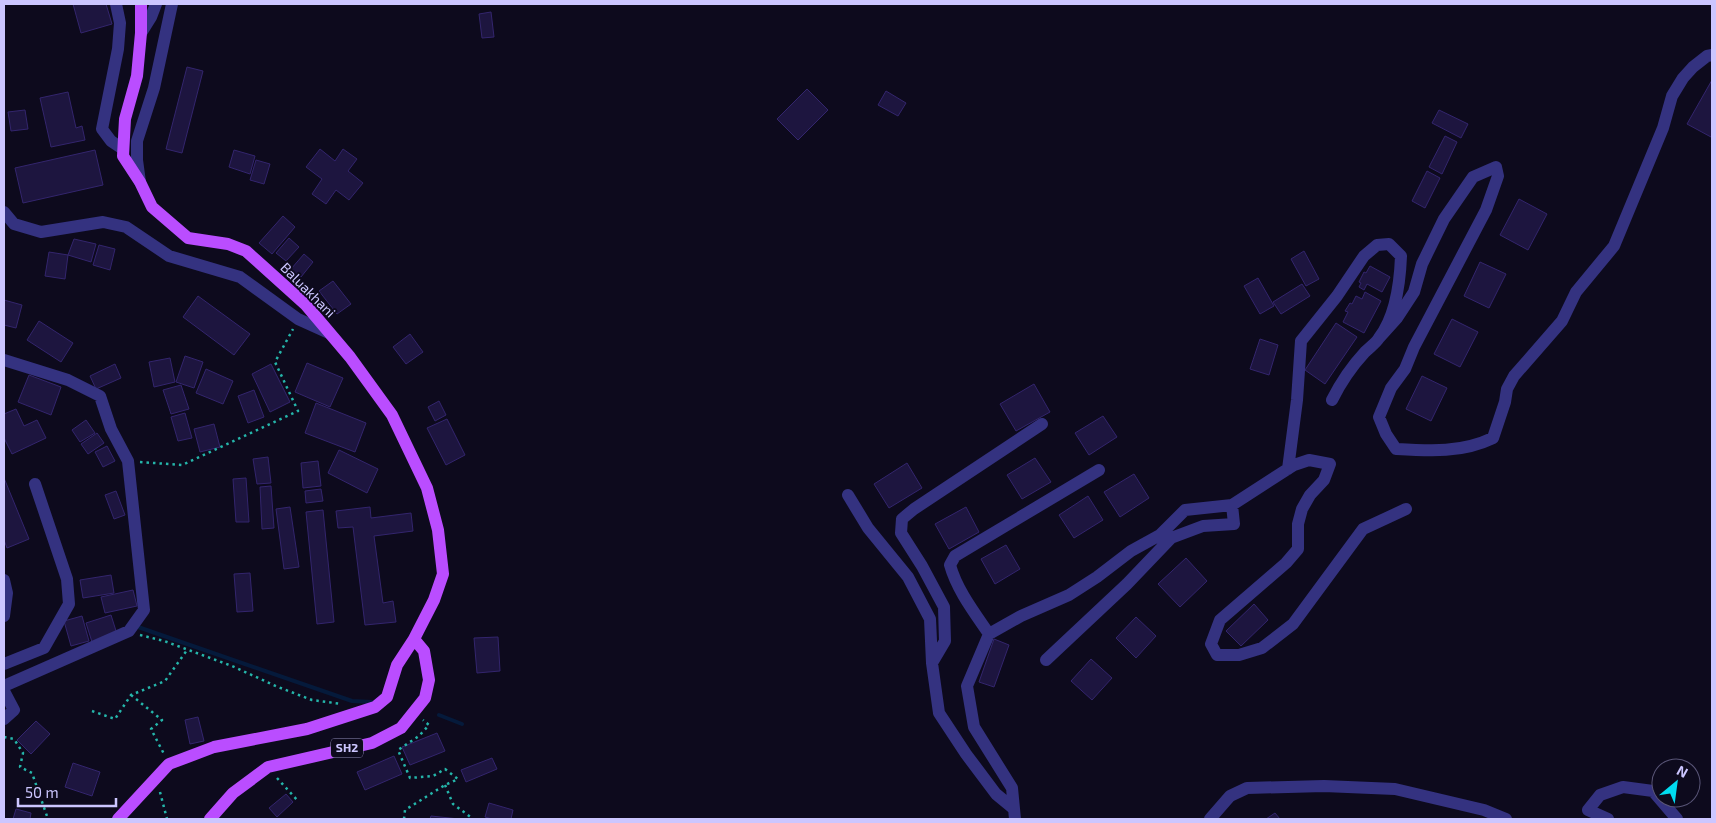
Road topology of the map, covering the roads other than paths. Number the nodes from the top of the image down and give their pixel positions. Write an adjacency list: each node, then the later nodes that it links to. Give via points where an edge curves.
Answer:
1 (116, 4): 7 (street, via 120,23 118,49 102,129 110,141)
2 (142, 4): 5 (main road)
3 (156, 4): 5 (street)
4 (172, 4): 8 (street, Baluakhani, via 154,88 137,140)
5 (141, 33): 7 (main road, via 137,76 125,119)
6 (1712, 55): 11 (street, via 1693,67 1672,96 1663,128 1614,246 1576,292 1562,321 1514,376 1493,438 1479,445 1454,450 1396,449 1379,417 1391,388 1404,369 1486,210 1498,176 1496,167 1473,177 1444,219 1422,264 1414,292)
7 (123, 149): 8 (main road, via 123,156)
8 (140, 182): 10 (main road, Baluakhani, via 152,207 188,238 228,244 246,252 306,305)
9 (4, 212): 10 (street, via 14,224 41,232 103,222 126,227 169,256 240,277 298,319)
10 (329, 333): 24 (main road, Baluakhani, via 392,415 427,488 438,530 443,574)
11 (1380, 338): 13 (street, via 1342,380); 15 (street, via 1393,311 1400,280 1401,256 1389,244 1377,245 1364,256 1301,341)
12 (4, 360): 28 (street, via 68,380 100,396 128,461 144,610 129,631)
13 (1332, 400)
14 (1042, 424): 26 (street, via 902,519 901,533 944,608 946,642)
15 (1288, 469): 19 (street); 20 (street, via 1309,460 1330,464 1324,480 1302,509 1298,548 1286,563 1220,620 1211,644 1217,655 1239,655 1262,648 1293,624 1363,529)
16 (1099, 470): 23 (street, via 955,556 950,565 953,576)
17 (34, 484): 27 (street, via 67,580 69,604 44,648)
18 (848, 495): 26 (street, via 868,528 908,577 930,619)
19 (1232, 505): 23 (street, via 1185,510 1160,535 1131,550 1069,595); 25 (street, via 1234,524 1203,526 1171,538)
20 (1406, 509)
21 (4, 580): 22 (street, via 8,593)
22 (4, 616)
23 (989, 634): 31 (street, via 967,686 974,727 1012,788)
24 (414, 639): 32 (main road, Baluakhani, via 397,665 387,697 375,706 306,729 214,747 169,764); 33 (main road, SH2, via 424,651 429,680 425,698 402,728 372,743 268,767 233,792)
25 (1046, 660)
26 (932, 663): 31 (street, via 940,713 966,754)
27 (4, 664)
28 (4, 686)
29 (4, 691): 30 (street, via 14,710)
30 (4, 719)
31 (1014, 814)
32 (118, 819)
33 (210, 819)
34 (1210, 819): 35 (street, via 1230,796 1247,788 1324,786 1395,789 1484,810)
35 (1506, 819)
36 (1608, 819): 37 (street, via 1588,810 1600,795 1623,787 1653,791)
37 (1678, 819)

